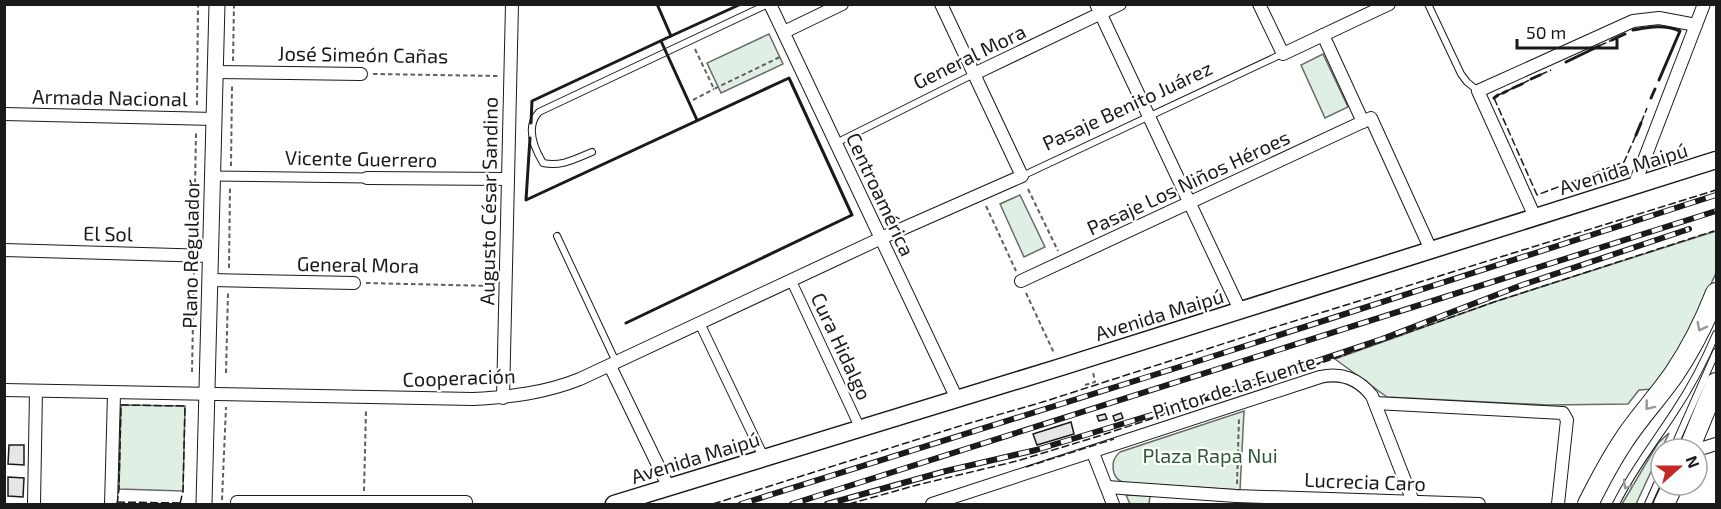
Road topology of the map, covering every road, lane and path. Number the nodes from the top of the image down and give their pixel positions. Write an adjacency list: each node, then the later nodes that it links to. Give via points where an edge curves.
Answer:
1 (198, 4): 28 (path)
2 (217, 4): 19 (street, Plano Regulador)
3 (512, 4): 22 (street, Augusto César Sandino)
4 (769, 4): 14 (street, Centroamérica); 16 (lane)
5 (842, 4): 14 (street)
6 (941, 4): 21 (street)
7 (1120, 4): 12 (street, General Mora)
8 (1259, 4): 18 (street)
9 (1389, 4): 15 (street, Pasaje Benito Juárez)
10 (1428, 4): 24 (lane, via 1461,74)
11 (1704, 4): 13 (street)
12 (1098, 9): 21 (street, General Mora); 27 (street)
13 (1696, 25): 24 (street, via 1659,18 1633,21); 38 (street)
14 (784, 32): 17 (street, Centroamérica)
15 (1323, 35): 18 (street, Pasaje Benito Juárez); 30 (street)
16 (692, 40): 23 (path); 32 (lane, via 534,117 532,141 543,163 561,164)
17 (792, 51): 23 (path); 31 (street, Centroamérica)
18 (1283, 54): 27 (lane, Pasaje Benito Juárez)
19 (215, 72): 20 (street, José Simeón Cañas); 29 (street, Plano Regulador)
20 (361, 74): 22 (path, José Simeón Cañas)
21 (974, 74): 31 (lane, General Mora); 35 (street)
22 (511, 76): 37 (street, Augusto César Sandino)
23 (714, 89): 25 (path)
24 (1478, 91): 41 (street)
25 (693, 100)
26 (4, 114): 28 (street, Armada Nacional)
27 (1148, 117): 35 (lane, Pasaje Benito Juárez); 40 (street)
28 (196, 119): 29 (street, Armada Nacional); 46 (path)
29 (214, 119): 34 (street, Plano Regulador)
30 (1367, 120): 40 (street, Pasaje Los Niños Héroes); 45 (street)
31 (836, 143): 43 (street, Centroamérica)
32 (592, 152)
33 (1716, 160): 38 (main road, Avenida Maipú)
34 (213, 176): 36 (street, Vicente Guerrero); 47 (street, Plano Regulador)
35 (1022, 176): 39 (street, Pasaje Benito Juárez); 48 (path)
36 (367, 178): 37 (street, Vicente Guerrero)
37 (508, 179): 53 (street, Augusto César Sandino)
38 (1634, 186): 41 (main road, Avenida Maipú)
39 (981, 195): 43 (street, Pasaje Benito Juárez); 51 (path)
40 (1189, 204): 48 (street, Pasaje Los Niños Héroes); 55 (street)
41 (1534, 217): 45 (main road, Avenida Maipú)
42 (557, 236): 59 (lane)
43 (881, 239): 50 (street, Cooperación); 71 (street, Centroamérica)
44 (4, 250): 46 (street, El Sol)
45 (1431, 250): 55 (main road, Avenida Maipú)
46 (194, 255): 47 (street, El Sol); 62 (path)
47 (211, 256): 49 (street, Plano Regulador)
48 (1063, 262): 51 (street, Pasaje Los Niños Héroes)
49 (211, 280): 52 (street, General Mora); 68 (street, Plano Regulador)
50 (791, 280): 56 (street, Cooperación); 75 (street, Cura Hidalgo)
51 (1021, 281): 60 (path)
52 (354, 283): 53 (path, General Mora)
53 (505, 286): 70 (street, Augusto César Sandino)
54 (1716, 293): 97 (main road, one-way to 97, via 1683,359 1624,439)
55 (1240, 310): 60 (main road, Avenida Maipú)
56 (700, 324): 59 (street, Cooperación); 79 (street)
57 (1716, 334): 98 (lane, one-way to 98, via 1676,410)
58 (1716, 352): 76 (lane)
59 (613, 364): 70 (street, Cooperación, via 558,387); 81 (street)
60 (1061, 367): 71 (main road, Avenida Maipú)
61 (1092, 370): 64 (path, via 1095,382)
62 (192, 372)
63 (1716, 383): 77 (main road)
64 (1085, 385)
65 (4, 390): 66 (street, Cooperación)
66 (36, 391): 67 (street, Cooperación); 89 (street)
67 (114, 394): 68 (street, Cooperación); 90 (street)
68 (208, 395): 69 (street, Cooperación); 91 (street, Plano Regulador)
69 (367, 398): 70 (street, Cooperación); 84 (path)
70 (502, 398)
71 (957, 399): 75 (main road, Avenida Maipú)
72 (1375, 403): 73 (street, Pintor de la Fuente, via 1362,385 1336,375); 88 (street); 96 (street, via 1563,413 1567,420)
73 (1240, 404): 78 (street, Pintor de la Fuente); 82 (path)
74 (226, 406): 83 (path)
75 (860, 428): 79 (main road, Avenida Maipú)
76 (1678, 437)
77 (1694, 437)
78 (1093, 453): 80 (street); 93 (street, Pintor de la Fuente)
79 (764, 458): 81 (main road, Avenida Maipú)
80 (1107, 487): 82 (street, Lucrecia Caro); 94 (street)
81 (669, 488): 92 (main road, Avenida Maipú)
82 (1236, 496): 88 (street, Lucrecia Caro)
83 (222, 500)
84 (364, 501): 85 (street); 87 (street)
85 (237, 502)
86 (466, 502): 87 (street)
87 (430, 503)
88 (1414, 503): 95 (street, Lucrecia Caro)
89 (34, 504)
90 (111, 504)
91 (204, 504)
92 (614, 504)
93 (932, 504)
94 (1113, 504)
95 (1479, 504)
96 (1558, 504)
97 (1588, 504)
98 (1616, 504)

